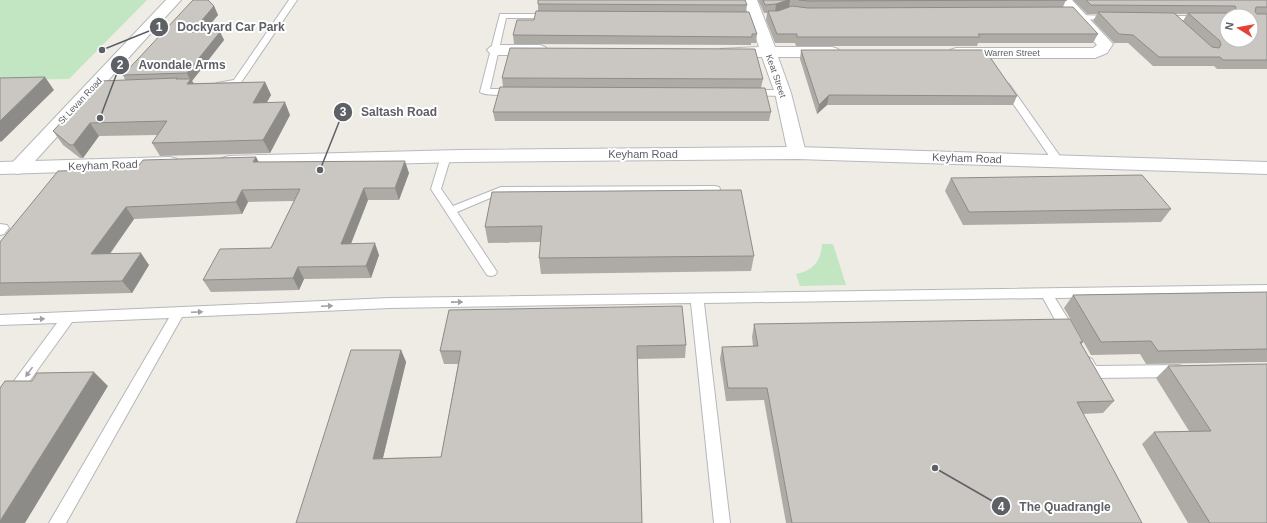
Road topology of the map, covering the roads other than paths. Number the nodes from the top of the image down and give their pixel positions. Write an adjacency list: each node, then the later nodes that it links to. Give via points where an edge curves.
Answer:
1 (174, 0): 27 (street, St Levan Road, via 98,90)
2 (293, 0): 18 (lane, via 237,82)
3 (750, 0): 14 (street, Keat Street)
4 (1072, 10): 6 (lane); 16 (street, Warren Street, via 1105,44 1102,50 1095,53 987,59)
5 (555, 16): 11 (lane, via 503,16)
6 (1118, 18)
7 (1156, 18): 8 (lane)
8 (1172, 18): 9 (lane); 10 (lane)
9 (1219, 18)
10 (1183, 28)
11 (495, 50): 12 (street); 19 (lane, via 485,92)
12 (557, 50)
13 (713, 52): 14 (street)
14 (768, 52): 15 (street); 21 (street, Keat Street)
15 (848, 52)
16 (943, 52)
17 (1000, 77): 24 (lane)
18 (214, 85)
19 (524, 92)
20 (744, 93): 21 (lane)
21 (783, 93): 22 (street, Keat Street)
22 (797, 153): 23 (street, Keyham Road); 24 (street, Keyham Road)
23 (446, 156): 25 (street, Keyham Road); 30 (lane, via 436,189)
24 (1058, 161): 28 (street, Keyham Road)
25 (211, 162)
26 (188, 163): 27 (street, Keyham Road)
27 (9, 168)
28 (1267, 168)
29 (715, 189): 30 (lane, via 501,190)
30 (450, 211): 33 (lane)
31 (0, 228): 32 (lane, via 3,228)
32 (0, 231)
33 (491, 272)
34 (1267, 290): 35 (lane)
35 (1046, 293): 36 (lane); 40 (lane, via 1092,372)
36 (697, 298): 37 (lane, one-way to 36, via 390,303); 43 (lane)
37 (178, 313): 38 (lane); 42 (lane)
38 (68, 318): 39 (lane, one-way to 38); 41 (lane, one-way to 41)
39 (0, 320)
40 (1195, 370)
41 (0, 411)
42 (57, 523)
43 (722, 523)

